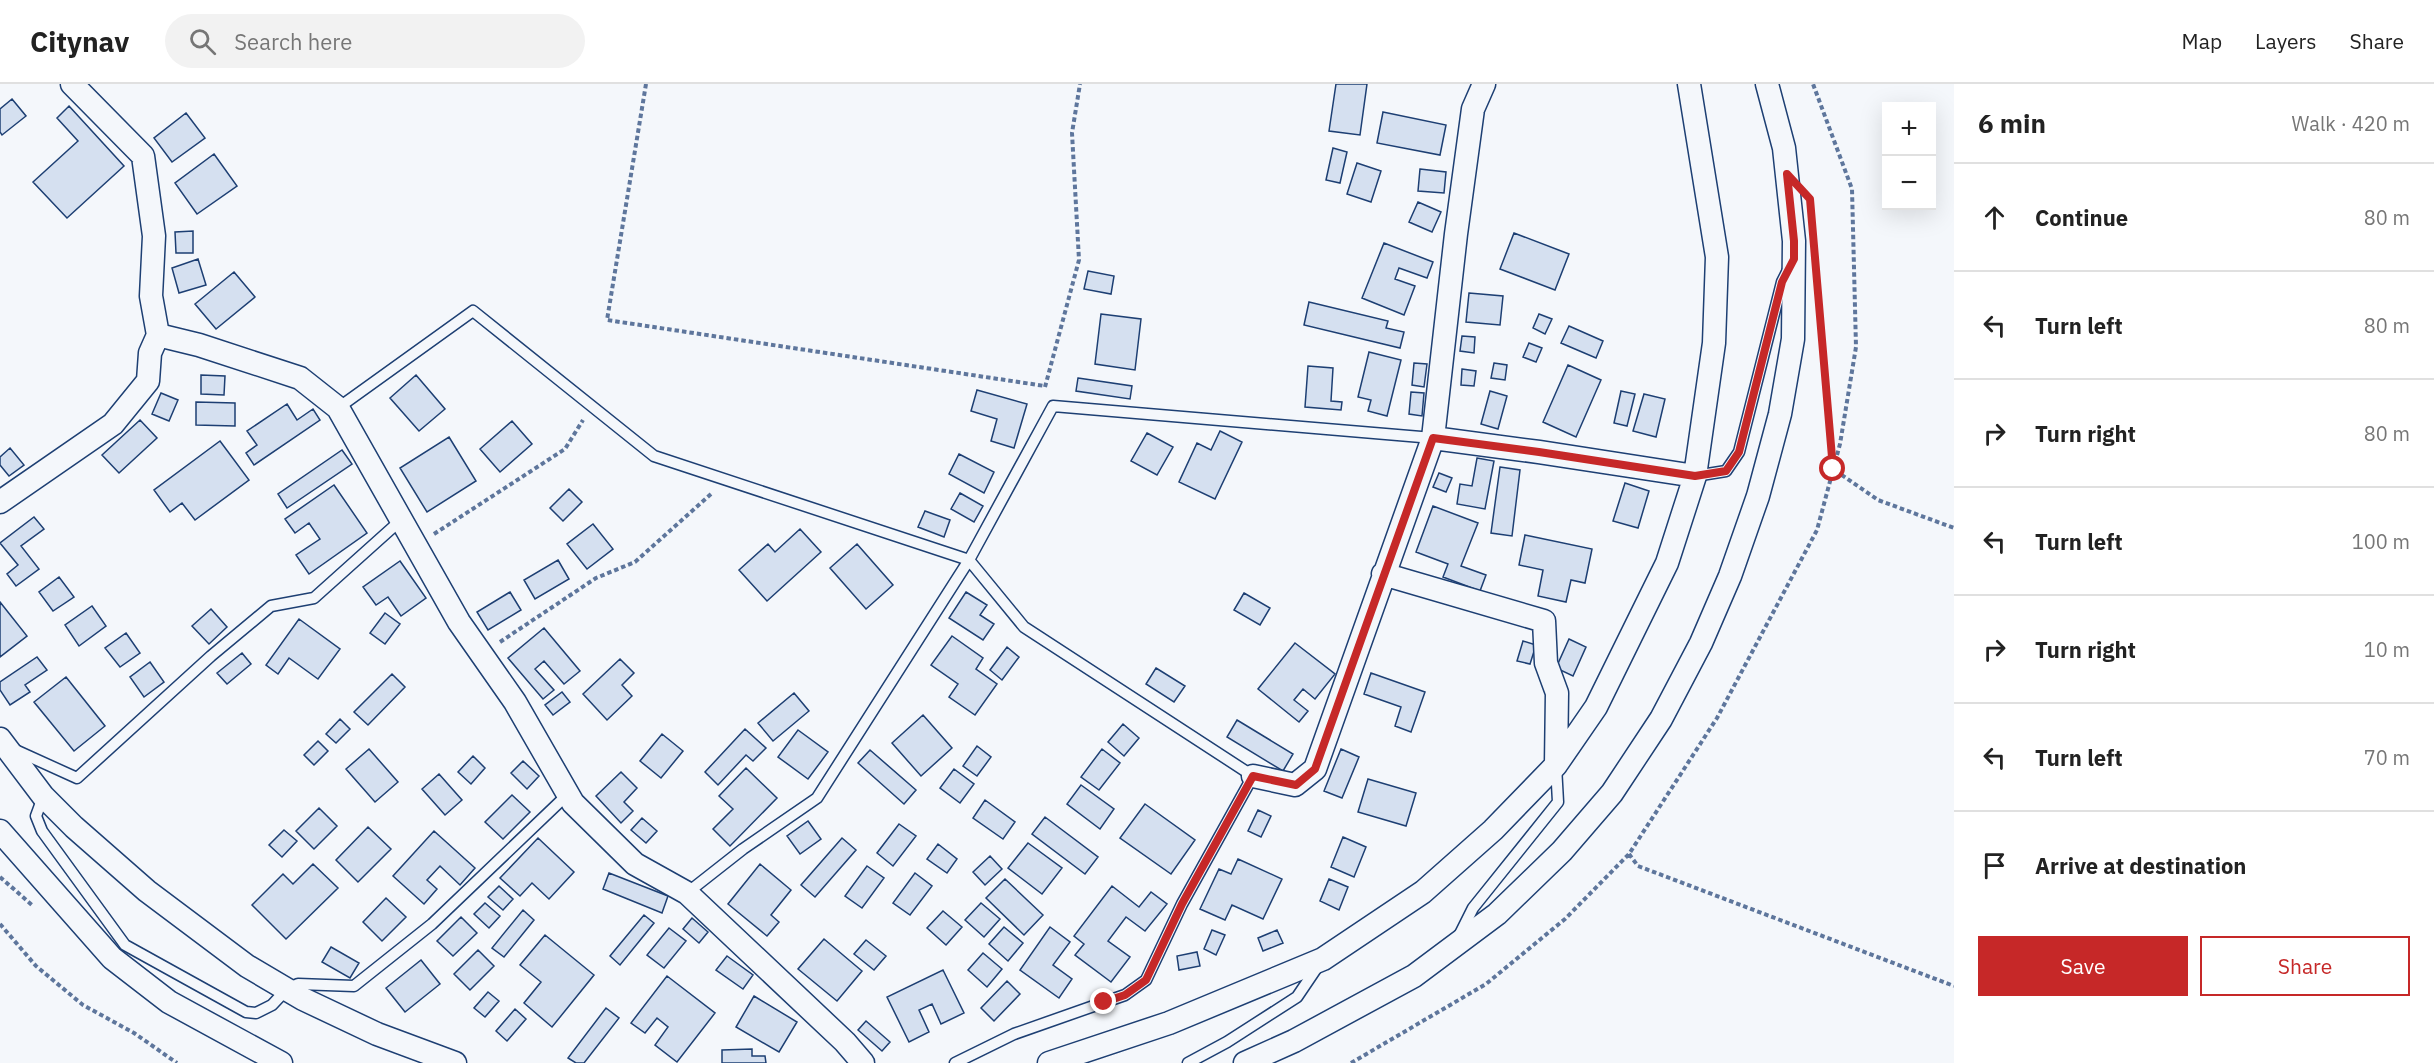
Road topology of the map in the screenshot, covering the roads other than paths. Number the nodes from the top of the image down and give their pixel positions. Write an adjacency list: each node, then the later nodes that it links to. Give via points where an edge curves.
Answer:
1 (72, 84): 8 (street, via 143,156 154,236 151,296)
2 (1484, 84): 10 (street, via 1473,109)
3 (1689, 84): 11 (street, via 1717,258 1714,343)
4 (1757, 84): 6 (lane)
5 (1767, 84): 6 (street)
6 (1774, 110): 7 (street, via 1784,148)
7 (1794, 259): 11 (lane, via 1782,282 1739,452 1726,471); 23 (street, via 1793,339 1780,414 1758,496 1701,643 1661,719 1612,793 1562,852 1497,914)
8 (158, 335): 9 (street, via 300,378); 12 (street, via 150,353 148,381 113,424)
9 (338, 408): 13 (street); 14 (lane, via 473,311 654,456)
10 (1433, 438): 11 (street); 14 (lane, via 1053,406); 15 (street)
11 (1695, 476): 17 (street, via 1667,563 1596,707)
12 (0, 502)
13 (401, 520): 16 (lane, via 314,598 271,606 77,778); 19 (street, via 459,622 515,702)
14 (969, 560): 18 (lane, via 1024,627); 22 (lane, via 817,798)
15 (1383, 574): 17 (street, via 1544,621 1546,663 1557,693); 18 (street, via 1315,769 1296,785)
16 (2, 742): 20 (street)
17 (1556, 765): 23 (lane, via 1558,802 1473,908); 25 (street, via 1493,830 1424,892)
18 (1253, 776): 30 (lane, via 1182,904 1146,980 1125,995 1014,1034)
19 (568, 794): 22 (street, via 635,864); 26 (lane, via 432,924 354,986 298,984)
20 (43, 796): 24 (lane, via 36,816 42,831); 26 (street, via 147,891 247,966)
21 (0, 831): 24 (street)
22 (687, 893): 29 (street)
23 (1455, 946): 33 (street, via 1414,976)
24 (119, 952): 26 (lane, via 246,1012 256,1013 272,1005); 27 (street, via 169,1002)
25 (1323, 959): 31 (street, via 1169,1023); 32 (lane, via 1297,997)
26 (287, 989): 28 (street, via 377,1034)
27 (281, 1063)
28 (456, 1063)
29 (863, 1063)
30 (955, 1063)
31 (1049, 1063)
32 (1188, 1063)
33 (1245, 1063)

